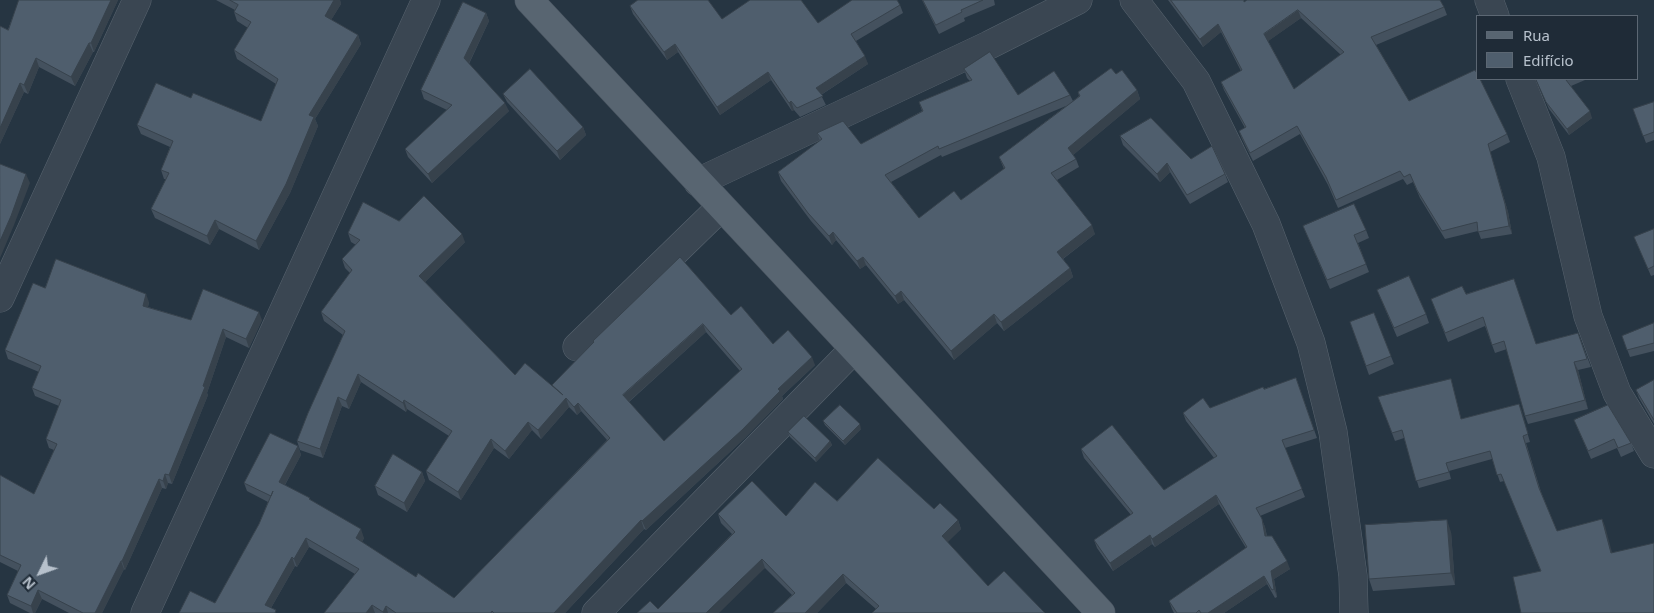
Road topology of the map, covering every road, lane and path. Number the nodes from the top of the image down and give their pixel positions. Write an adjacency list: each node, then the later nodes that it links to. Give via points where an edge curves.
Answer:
1 (137, 0): 11 (street)
2 (426, 0): 15 (street)
3 (529, 0): 9 (main road)
4 (1078, 0): 9 (street)
5 (1134, 0): 18 (street, via 1196,81 1266,224 1310,343 1333,432 1353,576)
6 (1489, 0): 7 (street)
7 (1495, 15)
8 (1520, 80): 14 (street, via 1551,157 1588,316 1617,393)
9 (698, 182): 10 (main road)
10 (721, 207): 12 (street); 13 (main road)
11 (0, 298)
12 (577, 347)
13 (854, 349): 16 (street); 17 (main road)
14 (1654, 454)
15 (145, 613)
16 (596, 613)
17 (1101, 613)
18 (1354, 613)

